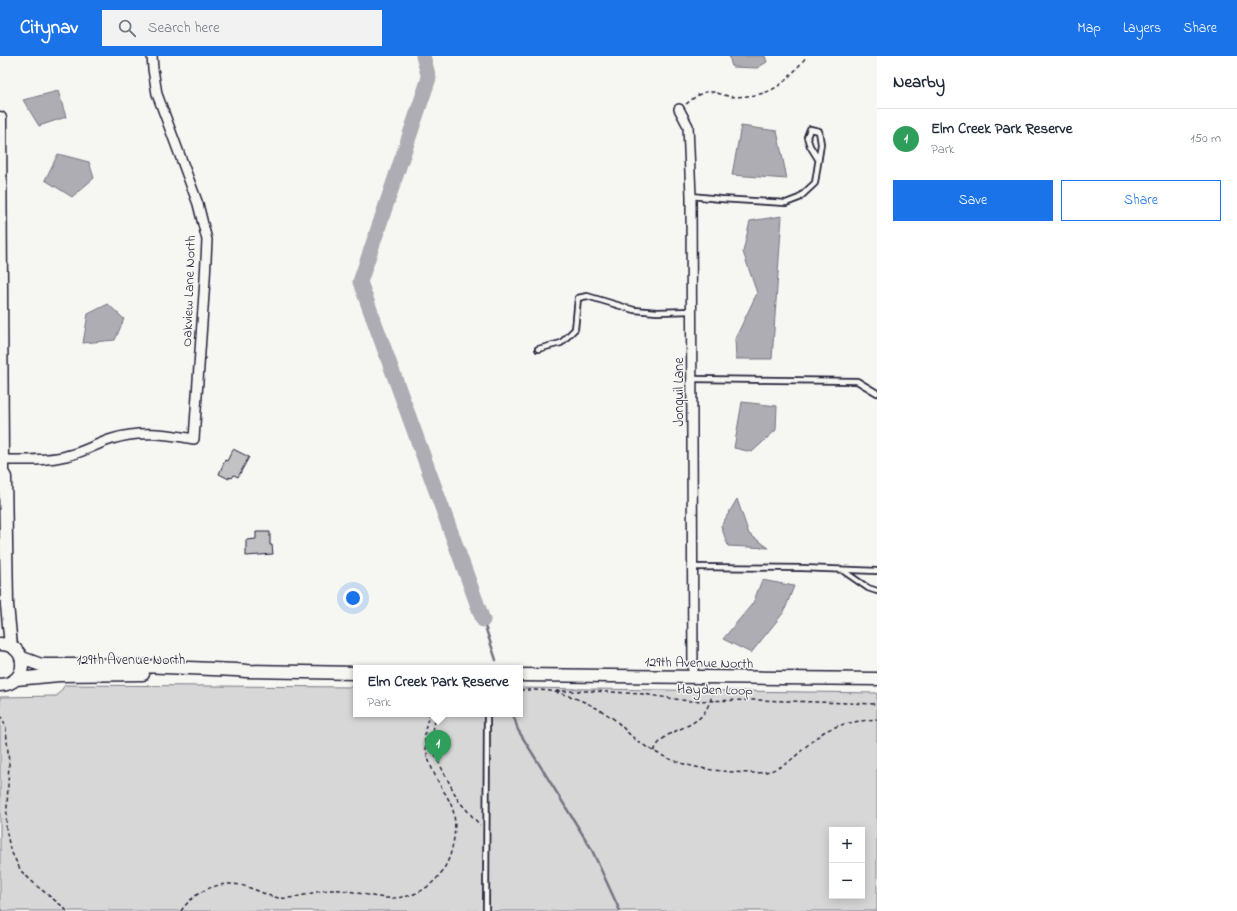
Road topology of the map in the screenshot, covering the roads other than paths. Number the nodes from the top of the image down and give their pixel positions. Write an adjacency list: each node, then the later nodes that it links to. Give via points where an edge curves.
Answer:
1 (152, 56): 11 (street, Oakview Lane North, via 157,94 198,204 207,240 194,439 153,433 137,434 111,439 66,456 38,459)
2 (679, 109): 6 (street, Jonquil Lane, via 688,126)
3 (0, 118): 4 (main road)
4 (0, 144): 11 (main road)
5 (818, 159): 5 (lane, via 821,144 819,131 810,129 807,137); 6 (lane, via 815,183 799,198 786,203)
6 (691, 196): 7 (street, Jonquil Lane)
7 (692, 311): 8 (lane, via 634,310 587,296 578,298 575,329 561,343); 9 (street, Jonquil Lane)
8 (538, 349)
9 (692, 379): 10 (lane, via 857,381); 12 (street, Jonquil Lane)
10 (877, 393)
11 (1, 469): 16 (main road, via 5,478)
12 (693, 567): 13 (lane); 21 (street, Jonquil Lane)
13 (842, 570): 14 (lane); 15 (lane, via 868,588)
14 (877, 571)
15 (877, 591)
16 (6, 645): 17 (main road)
17 (22, 658): 18 (main road, 129th Avenue North, via 41,665 118,665); 22 (main road, via 22,669)
18 (246, 671): 19 (main road, 129th Avenue North); 22 (main road, 129th Avenue North, via 230,674 59,675)
19 (353, 673)
20 (523, 675): 21 (main road, 129th Avenue North)
21 (693, 676): 23 (main road, 129th Avenue North)
22 (16, 679): 24 (main road, 129th Avenue North)
23 (877, 679)
24 (0, 685)
25 (487, 717): 26 (lane)
26 (486, 911)

